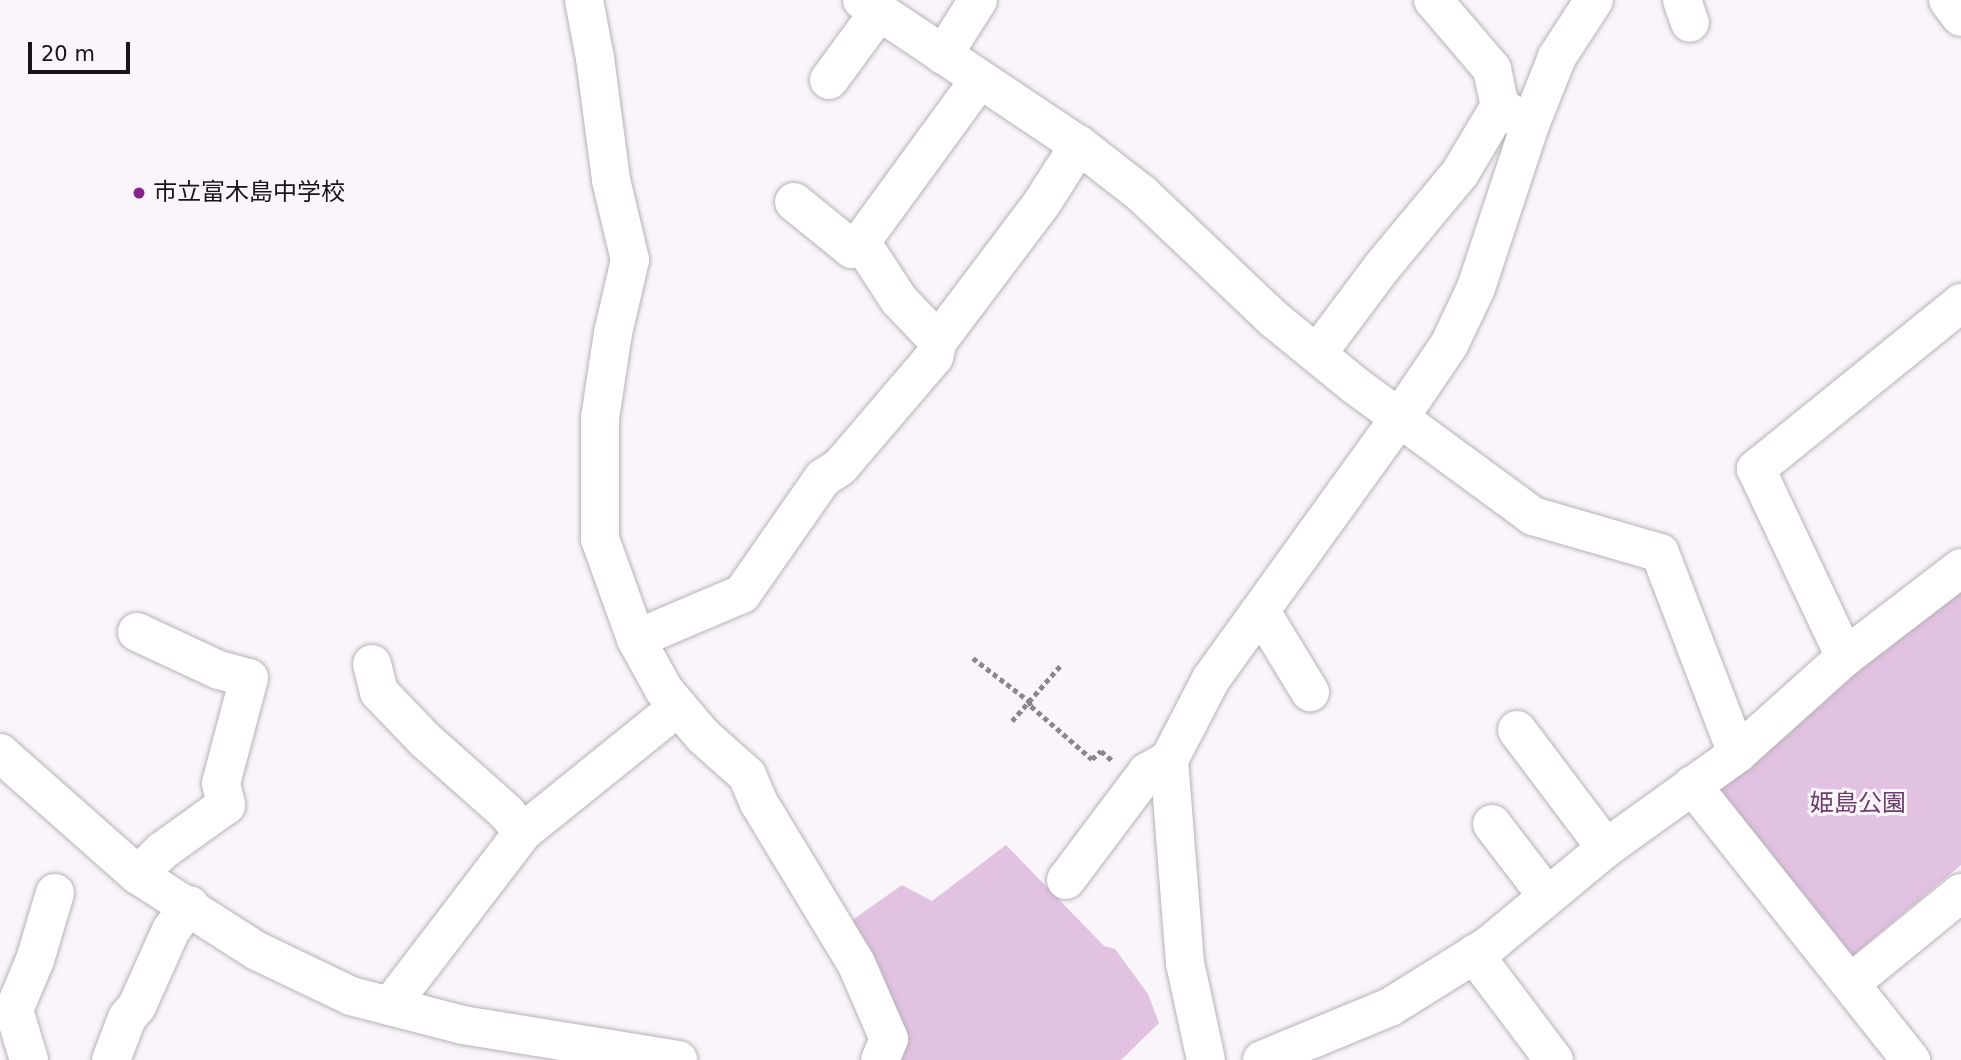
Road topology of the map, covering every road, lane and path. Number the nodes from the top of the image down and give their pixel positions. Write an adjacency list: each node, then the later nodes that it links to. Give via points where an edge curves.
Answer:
1 (584, 0): 22 (street, via 611,180 631,260 613,333 600,418 600,539)
2 (978, 0): 8 (street)
3 (1433, 0): 11 (street, via 1492,69)
4 (1594, 0): 11 (street)
5 (1948, 0): 7 (street)
6 (871, 6): 8 (street); 9 (street)
7 (1961, 17)
8 (943, 55): 10 (street)
9 (830, 80)
10 (979, 80): 12 (street); 14 (street)
11 (1515, 116): 17 (street, via 1460,173); 18 (street, via 1476,288 1448,345)
12 (1079, 145): 16 (street, via 1042,203); 17 (street, via 1142,194)
13 (794, 202): 14 (street, via 852,249)
14 (861, 242): 16 (street, via 899,300)
15 (1961, 303): 23 (street, via 1756,469)
16 (938, 341): 22 (street, via 934,357 893,409 840,467 822,478 742,594)
17 (1317, 354): 18 (street)
18 (1400, 417): 20 (street); 33 (street, via 1533,516 1660,553)
19 (1961, 568): 23 (street)
20 (1258, 614): 27 (street); 34 (street, via 1211,679)
21 (137, 632): 40 (street, via 219,670 248,678 221,783 226,804 162,851)
22 (636, 639): 29 (street)
23 (1845, 657): 33 (street)
24 (973, 658): 28 (path)
25 (372, 664): 38 (street, via 379,692)
26 (1060, 666): 28 (path)
27 (1310, 692)
28 (1029, 701): 30 (path); 35 (path, via 1092,759 1101,751)
29 (678, 707): 38 (street); 53 (street, via 747,775 759,803 856,963 889,1039)
30 (1012, 721)
31 (1517, 730): 39 (street)
32 (0, 753): 40 (street)
33 (1737, 754): 36 (street)
34 (1169, 760): 35 (street, via 1147,772); 54 (street, via 1185,963)
35 (1139, 783): 41 (street)
36 (1692, 785): 39 (street); 56 (street)
37 (1492, 824): 44 (street)
38 (523, 832): 48 (street)
39 (1606, 848): 44 (street)
40 (138, 875): 45 (street)
41 (1066, 880)
42 (55, 892): 50 (street, via 15,1010)
43 (1961, 892): 47 (street)
44 (1547, 896): 46 (street)
45 (190, 905): 48 (street, via 257,951 351,996); 51 (street, via 172,930 127,1018)
46 (1475, 954): 49 (street, via 1390,1007); 55 (street)
47 (1862, 974)
48 (390, 1006): 52 (street, via 463,1025)
49 (1277, 1057)
50 (29, 1060)
51 (111, 1060)
52 (678, 1060)
53 (880, 1060)
54 (1206, 1060)
55 (1554, 1060)
56 (1912, 1060)

